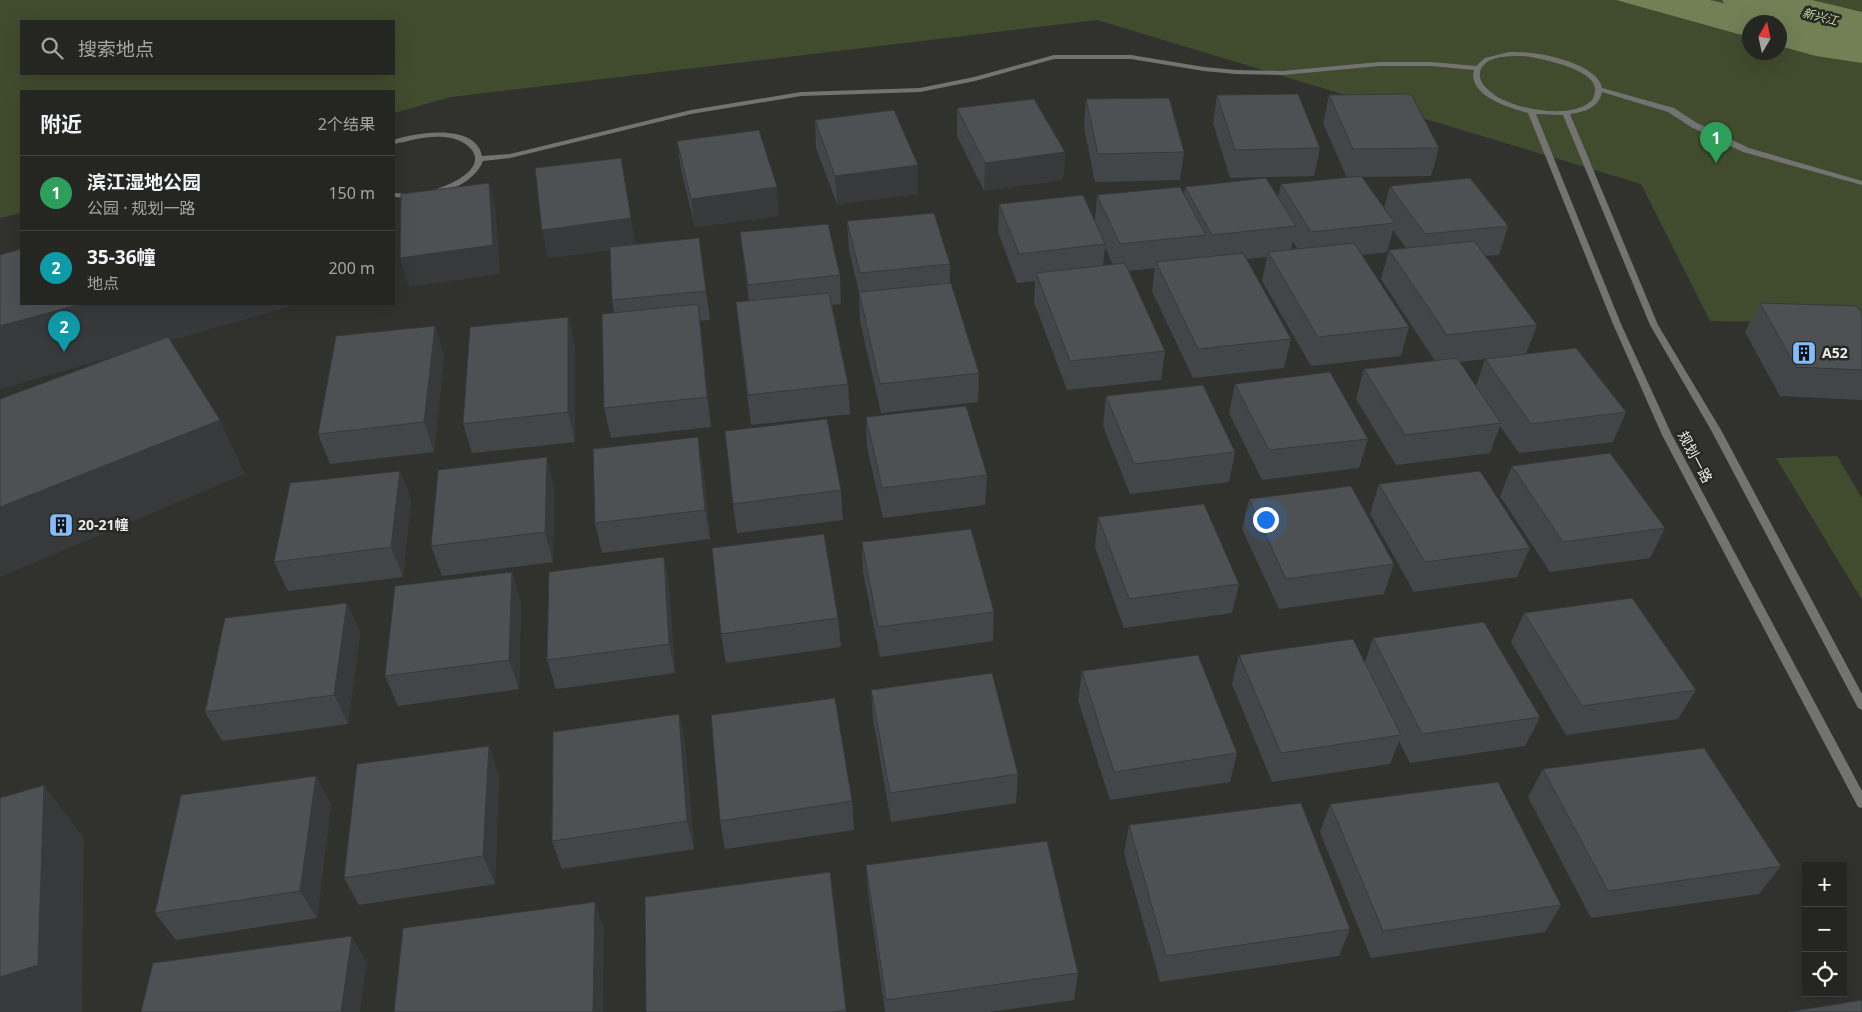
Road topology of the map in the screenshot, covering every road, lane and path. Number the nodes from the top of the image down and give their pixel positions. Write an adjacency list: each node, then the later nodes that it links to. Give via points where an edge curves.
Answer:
1 (1477, 68): 2 (street, via 1494,57 1542,56 1574,66 1590,77); 3 (street, via 1475,76 1486,93 1513,107); 6 (street, via 1379,64 1283,73 1236,72 1131,57 1054,57 920,90 801,94 691,112 527,152)
2 (1599, 90): 4 (street, via 1598,98 1592,104); 7 (street, via 1671,110 1746,150)
3 (1531, 111): 4 (street); 10 (street, 规划一路, via 1617,324 1667,435)
4 (1566, 113): 9 (street, via 1654,325 1716,430)
5 (395, 142): 6 (street, via 416,136 447,136 471,144)
6 (479, 159): 8 (street, via 476,168 457,184 422,195)
7 (1862, 183)
8 (395, 195)
9 (1862, 705)
10 (1862, 803)

